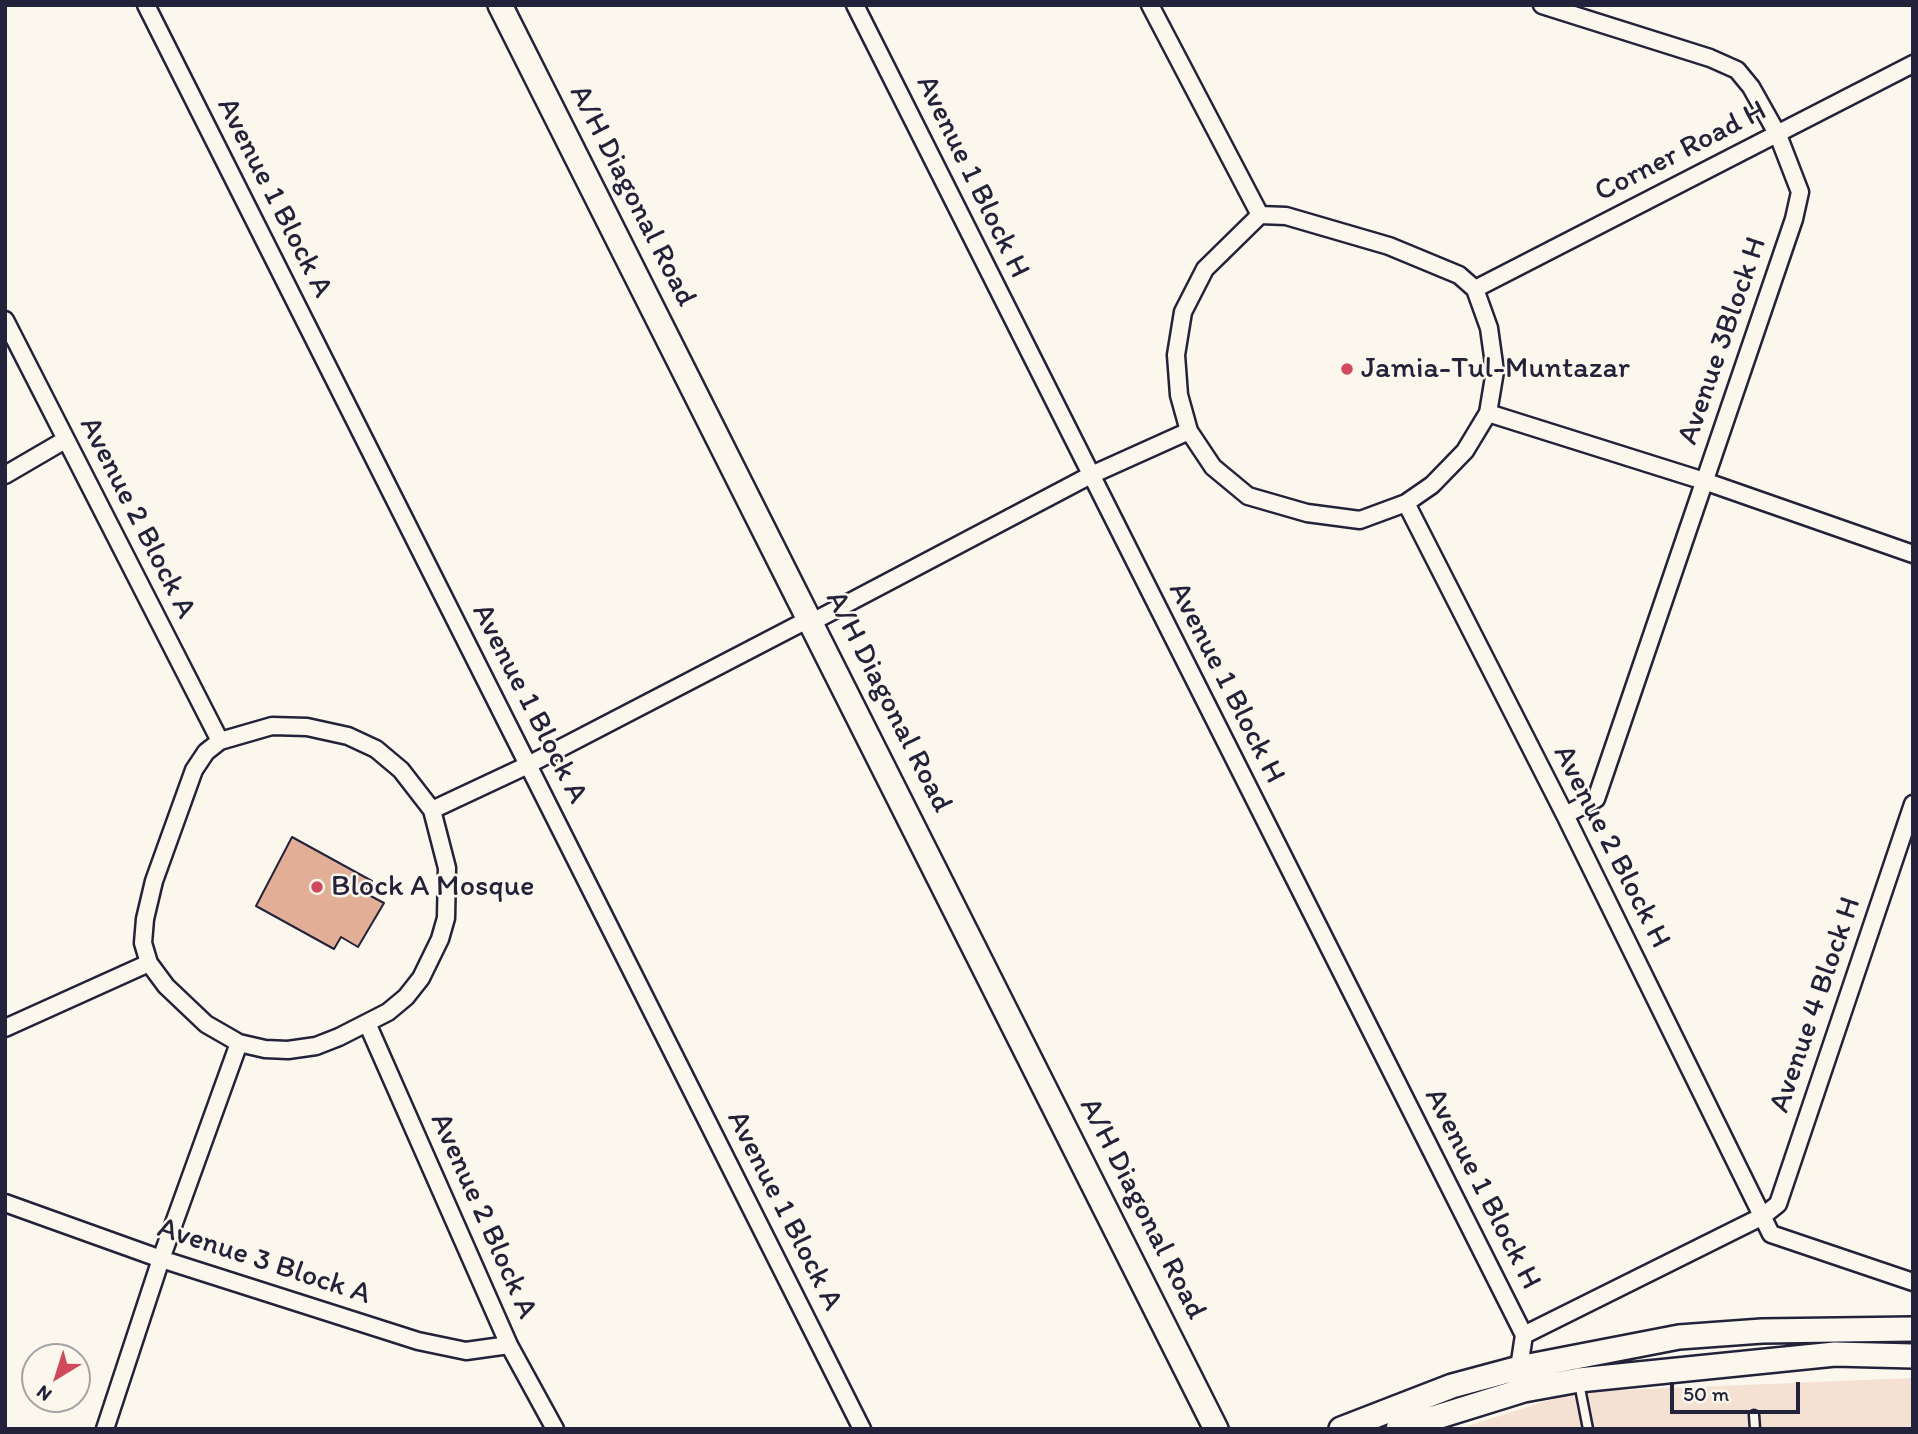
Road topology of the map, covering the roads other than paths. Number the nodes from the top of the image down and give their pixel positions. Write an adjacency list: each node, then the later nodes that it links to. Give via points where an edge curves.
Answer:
1 (146, 5): 21 (street, Avenue 1 Block A)
2 (500, 5): 19 (street, A/H Diagonal Road)
3 (855, 5): 15 (street, Avenue 1 Block H)
4 (1150, 5): 8 (street)
5 (1542, 5): 7 (street, Avenue 3Block H, via 1737,70)
6 (1913, 64): 7 (street, Corner Road H)
7 (1778, 135): 9 (street, Corner Road H); 16 (street, Avenue 3Block H, via 1800,192)
8 (1260, 215): 9 (street, via 1286,216 1389,246 1459,275); 12 (street, via 1205,269 1184,312 1177,355 1179,395)
9 (1475, 289): 11 (street, via 1489,328 1495,371)
10 (5, 320): 13 (street, Avenue 2 Block A)
11 (1488, 413): 16 (street); 17 (street, via 1465,451 1432,485)
12 (1189, 431): 15 (street); 17 (street, via 1213,467 1248,496 1307,513 1360,520)
13 (65, 440): 14 (street); 20 (street, Avenue 2 Block A)
14 (5, 475)
15 (1089, 476): 19 (street); 34 (street, Avenue 1 Block H)
16 (1704, 481): 18 (street); 24 (street, Avenue 3Block H, via 1596,799)
17 (1406, 503): 24 (street, Avenue 2 Block H)
18 (1913, 554)
19 (812, 620): 21 (street); 43 (street, A/H Diagonal Road)
20 (220, 741): 23 (street, via 272,726 307,727 348,736 401,770); 25 (street, via 194,770 154,881 143,943)
21 (528, 765): 23 (street); 42 (street, Avenue 1 Block A)
22 (1913, 804): 30 (street, Avenue 4 Block H, via 1781,1198)
23 (432, 810): 26 (street, via 447,869 446,918 440,939 406,997)
24 (1565, 815): 30 (street, Avenue 2 Block H)
25 (149, 963): 27 (street); 28 (street, via 184,1005)
26 (367, 1023): 28 (street, via 316,1046 288,1050); 35 (street, Avenue 2 Block A)
27 (5, 1028)
28 (239, 1043): 31 (street)
29 (5, 1203): 31 (street, Avenue 3 Block A)
30 (1763, 1216): 32 (street, Avenue 2 Block H, via 1771,1234 1778,1238); 34 (street)
31 (161, 1259): 35 (street, Avenue 3 Block A, via 418,1341 466,1351); 40 (street)
32 (1913, 1282)
33 (1913, 1329): 37 (street, via 1679,1337)
34 (1524, 1335): 37 (street, Avenue 1 Block H)
35 (509, 1345): 41 (street, Avenue 2 Block A)
36 (1913, 1356): 38 (street, via 1835,1354)
37 (1521, 1379): 38 (street); 44 (street, via 1452,1386); 45 (street)
38 (1578, 1380): 46 (lane)
39 (1754, 1415): 47 (lane)
40 (105, 1429)
41 (555, 1429)
42 (862, 1429)
43 (1216, 1429)
44 (1341, 1429)
45 (1398, 1429)
46 (1588, 1429)
47 (1755, 1429)

